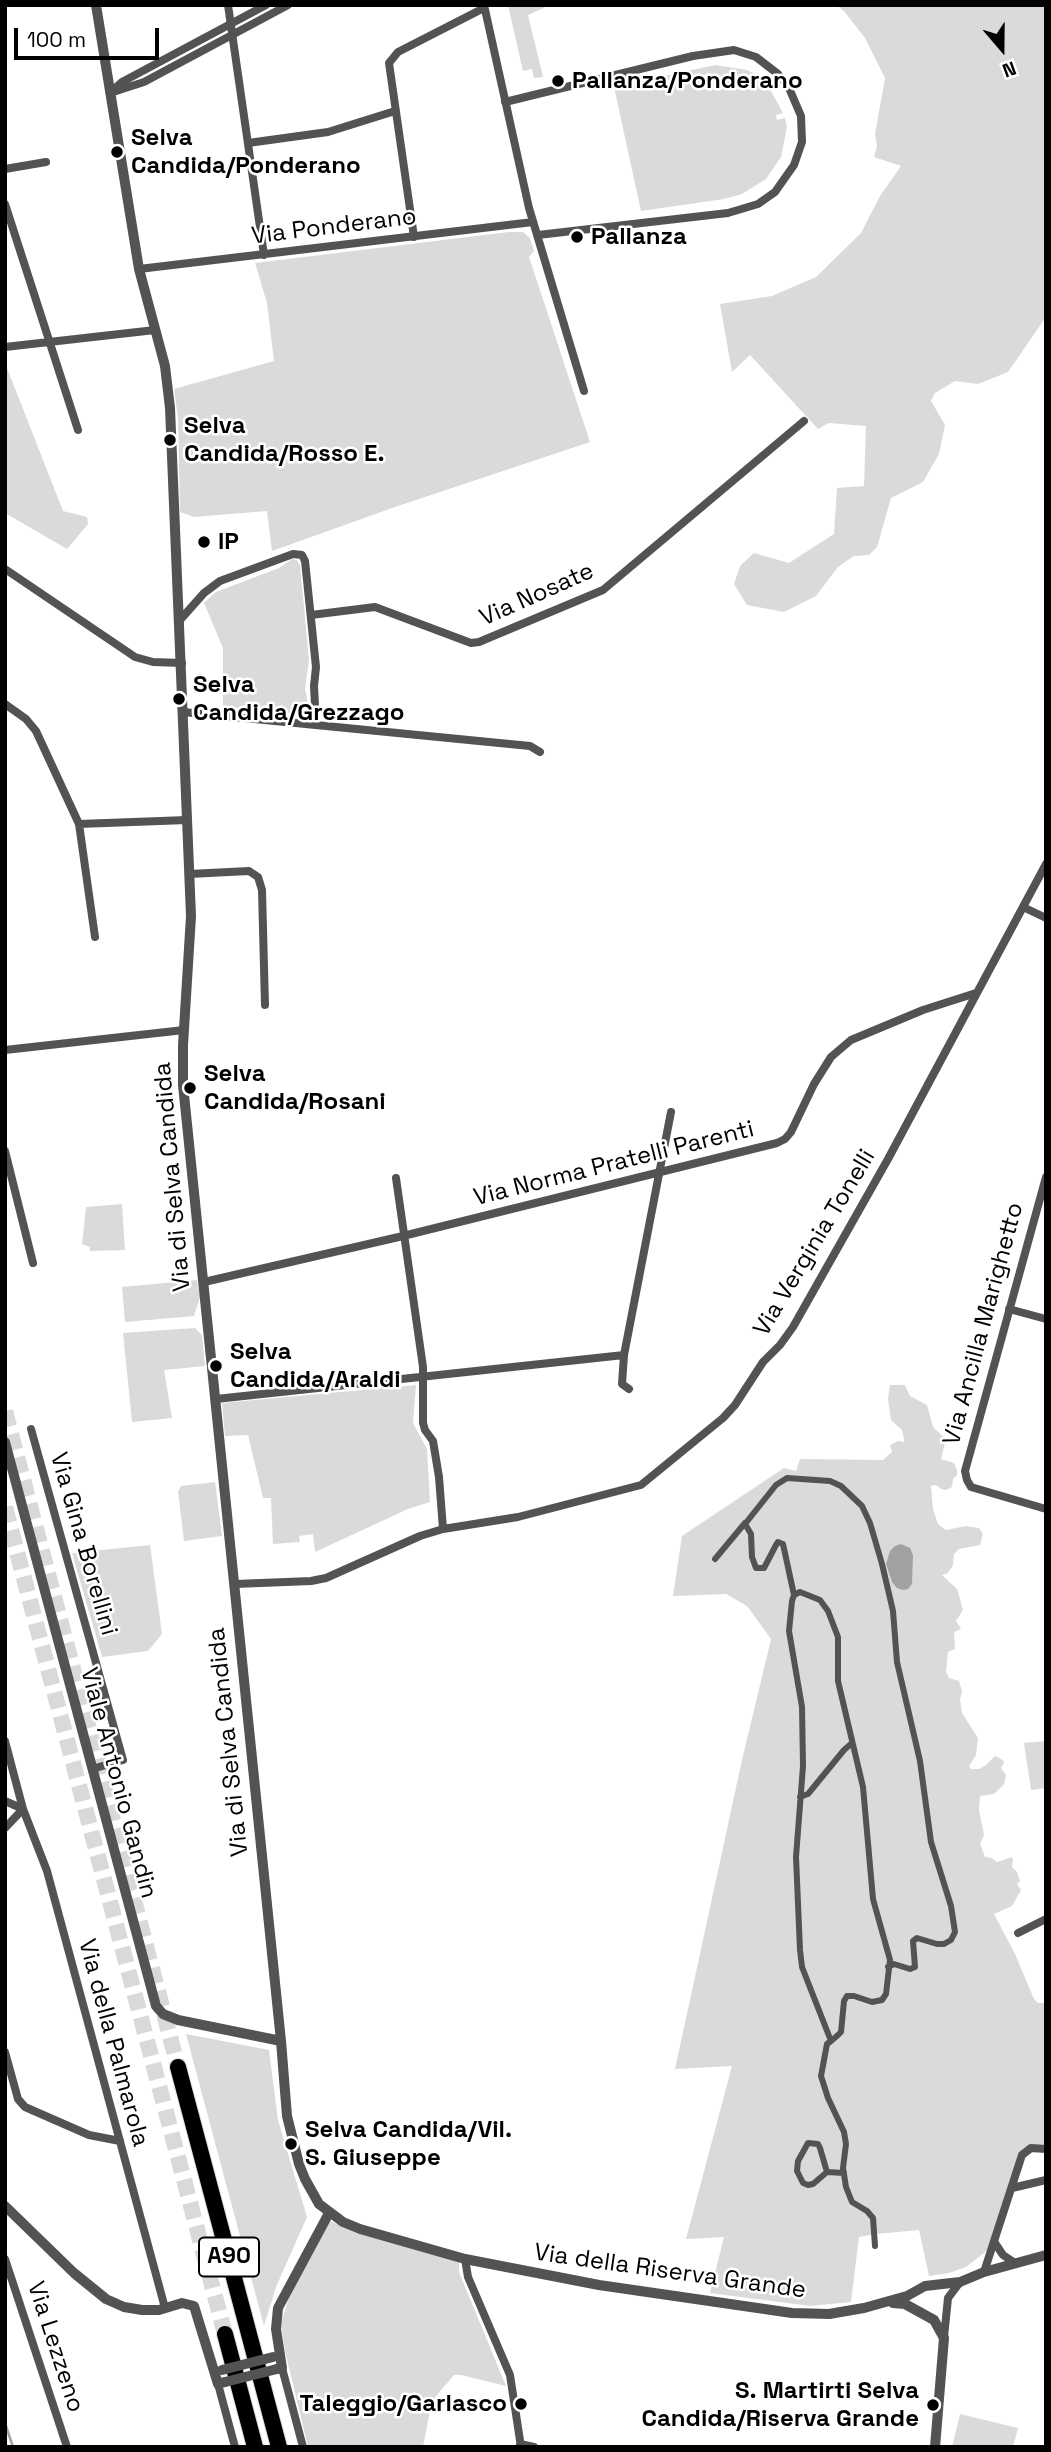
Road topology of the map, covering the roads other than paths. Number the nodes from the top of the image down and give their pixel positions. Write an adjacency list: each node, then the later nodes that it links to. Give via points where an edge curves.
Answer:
1 (96, 5): 8 (street, Via di Selva Candida)
2 (228, 5): 6 (street)
3 (266, 5): 6 (street)
4 (288, 5): 7 (street)
5 (484, 7): 9 (street); 10 (street, via 394,55 390,63)
6 (230, 24): 7 (street); 8 (street, via 122,82)
7 (232, 35): 8 (street, via 144,82); 11 (street)
8 (110, 93): 19 (street, Via di Selva Candida)
9 (505, 102): 15 (street); 16 (street, via 734,50 756,57 778,75 802,116 802,142 794,166 775,192 758,204 728,213)
10 (395, 111): 11 (street, via 328,132); 17 (street)
11 (248, 143): 18 (street)
12 (46, 162): 13 (street)
13 (5, 169)
14 (5, 204): 21 (street)
15 (533, 222): 16 (street); 17 (street, Via Ponderano)
16 (538, 235): 23 (street)
17 (414, 237): 18 (street, Via Ponderano)
18 (264, 255): 19 (street, Via Ponderano)
19 (139, 269): 20 (street, Via di Selva Candida)
20 (155, 330): 21 (street); 28 (street, Via di Selva Candida, via 170,408)
21 (51, 342): 22 (street); 25 (street)
22 (5, 347)
23 (584, 391)
24 (804, 421): 27 (street, Via Nosate, via 603,590 479,642 375,607)
25 (78, 430)
26 (5, 569): 29 (street, via 135,657)
27 (311, 615): 28 (street, via 305,561 297,554 215,584); 32 (street)
28 (180, 620): 29 (street, Via di Selva Candida)
29 (182, 663): 31 (street, Via di Selva Candida)
30 (5, 704): 35 (street, via 36,732)
31 (183, 712): 32 (street); 34 (street, Via di Selva Candida)
32 (316, 725): 33 (street, via 530,746)
33 (540, 752)
34 (187, 820): 35 (street); 37 (street, Via di Selva Candida)
35 (79, 824): 40 (street)
36 (1046, 864): 38 (street, Via Verginia Tonelli)
37 (189, 874): 42 (street, via 249,871 258,877); 43 (street, Via di Selva Candida)
38 (1023, 907): 39 (street); 41 (street, Via Verginia Tonelli)
39 (1046, 918)
40 (95, 937)
41 (976, 993): 47 (street, Via Norma Pratelli Parenti, via 851,1040 831,1057 791,1132 781,1141); 65 (street, Via Verginia Tonelli, via 793,1327 723,1418 641,1485 518,1517)
42 (265, 1005)
43 (184, 1030): 44 (street); 52 (street, Via di Selva Candida, via 183,1085)
44 (5, 1050)
45 (671, 1112): 47 (street)
46 (5, 1151): 51 (street)
47 (659, 1172): 50 (street, Via Norma Pratelli Parenti); 55 (street)
48 (1046, 1177): 53 (street, Via Ancilla Marighetto)
49 (396, 1178): 50 (street)
50 (403, 1236): 52 (street, Via Norma Pratelli Parenti); 56 (street)
51 (33, 1263)
52 (204, 1282): 58 (street, Via di Selva Candida)
53 (1009, 1309): 54 (street); 63 (street, Via Ancilla Marighetto, via 965,1475 976,1489)
54 (1046, 1319)
55 (624, 1355): 56 (street); 57 (street, via 622,1384)
56 (423, 1378): 58 (street); 65 (street, via 423,1423 433,1441)
57 (629, 1389)
58 (216, 1399): 67 (street, Via di Selva Candida)
59 (31, 1429): 71 (street, Via Gina Borellini, via 123,1760)
60 (5, 1442): 71 (street, Viale Antonio Gandin)
61 (790, 1470): 62 (street)
62 (788, 1478): 64 (street, via 776,1485); 78 (street, via 830,1481 862,1506 891,1600 897,1662 920,1761 931,1842 955,1932 944,1944 913,1941 915,1967)
63 (1046, 1509)
64 (745, 1523): 66 (street); 68 (street, via 757,1569 764,1568 778,1542 783,1544)
65 (443, 1529): 67 (street, Via Verginia Tonelli, via 326,1578)
66 (715, 1559)
67 (235, 1584): 79 (street, Via di Selva Candida)
68 (794, 1595): 70 (street, via 800,1592 820,1600 834,1626 839,1644 838,1681); 72 (street, via 789,1630 802,1707)
69 (5, 1741): 74 (street, Via della Palmarola)
70 (852, 1743): 72 (street, via 808,1794); 78 (street, via 863,1787 873,1899)
71 (92, 1769): 79 (street, Viale Antonio Gandin, via 157,2008 178,2020)
72 (800, 1797): 80 (street, via 796,1857 802,1966)
73 (5, 1801): 74 (street)
74 (23, 1809): 75 (street); 83 (street, Via della Palmarola, via 47,1871)
75 (5, 1828)
76 (1046, 1919): 77 (street)
77 (1018, 1933)
78 (888, 1967): 80 (street, via 882,2000 847,1996 841,2032)
79 (281, 2041): 90 (street, Via di Selva Candida, via 287,2116 299,2164 312,2194)
80 (831, 2041): 86 (street, via 821,2076 844,2132)
81 (5, 2052): 83 (street, via 18,2099 25,2107 89,2135)
82 (178, 2067): 110 (highway, A90)
83 (120, 2141): 100 (street, Via della Palmarola)
84 (1046, 2149): 88 (street, via 1024,2152)
85 (825, 2169): 85 (street, via 808,2185 799,2178 798,2161 808,2143 818,2144); 86 (street)
86 (844, 2173): 92 (street, via 852,2202 873,2218)
87 (1046, 2180): 88 (street)
88 (1012, 2188): 91 (street)
89 (5, 2206): 100 (street, via 106,2299 137,2309)
90 (329, 2213): 95 (street, Via della Riserva Grande, via 360,2229); 103 (street, via 278,2308)
91 (995, 2243): 96 (street); 97 (street)
92 (875, 2245)
93 (1046, 2255): 96 (street, Via della Riserva Grande)
94 (5, 2259): 107 (street, Via Lezzeno)
95 (465, 2259): 99 (street, Via della Riserva Grande, via 599,2286 782,2312 829,2315); 106 (street, via 468,2277 510,2375)
96 (1015, 2263): 97 (street, Via della Riserva Grande)
97 (984, 2272): 98 (street, Via della Riserva Grande)
98 (960, 2282): 99 (street, Via della Riserva Grande, via 925,2286); 102 (street, via 948,2298)
99 (873, 2306): 102 (street, via 908,2305 934,2320)
100 (165, 2308): 105 (street, via 182,2303 197,2310)
101 (225, 2334): 109 (highway)
102 (944, 2338): 113 (street)
103 (276, 2357): 104 (street); 105 (street, bridge)
104 (280, 2368): 105 (street, bridge); 111 (street)
105 (220, 2377): 108 (street)
106 (520, 2445): 112 (street)
107 (68, 2447)
108 (235, 2447)
109 (255, 2447)
110 (279, 2447)
111 (303, 2447)
112 (534, 2447)
113 (935, 2447)

